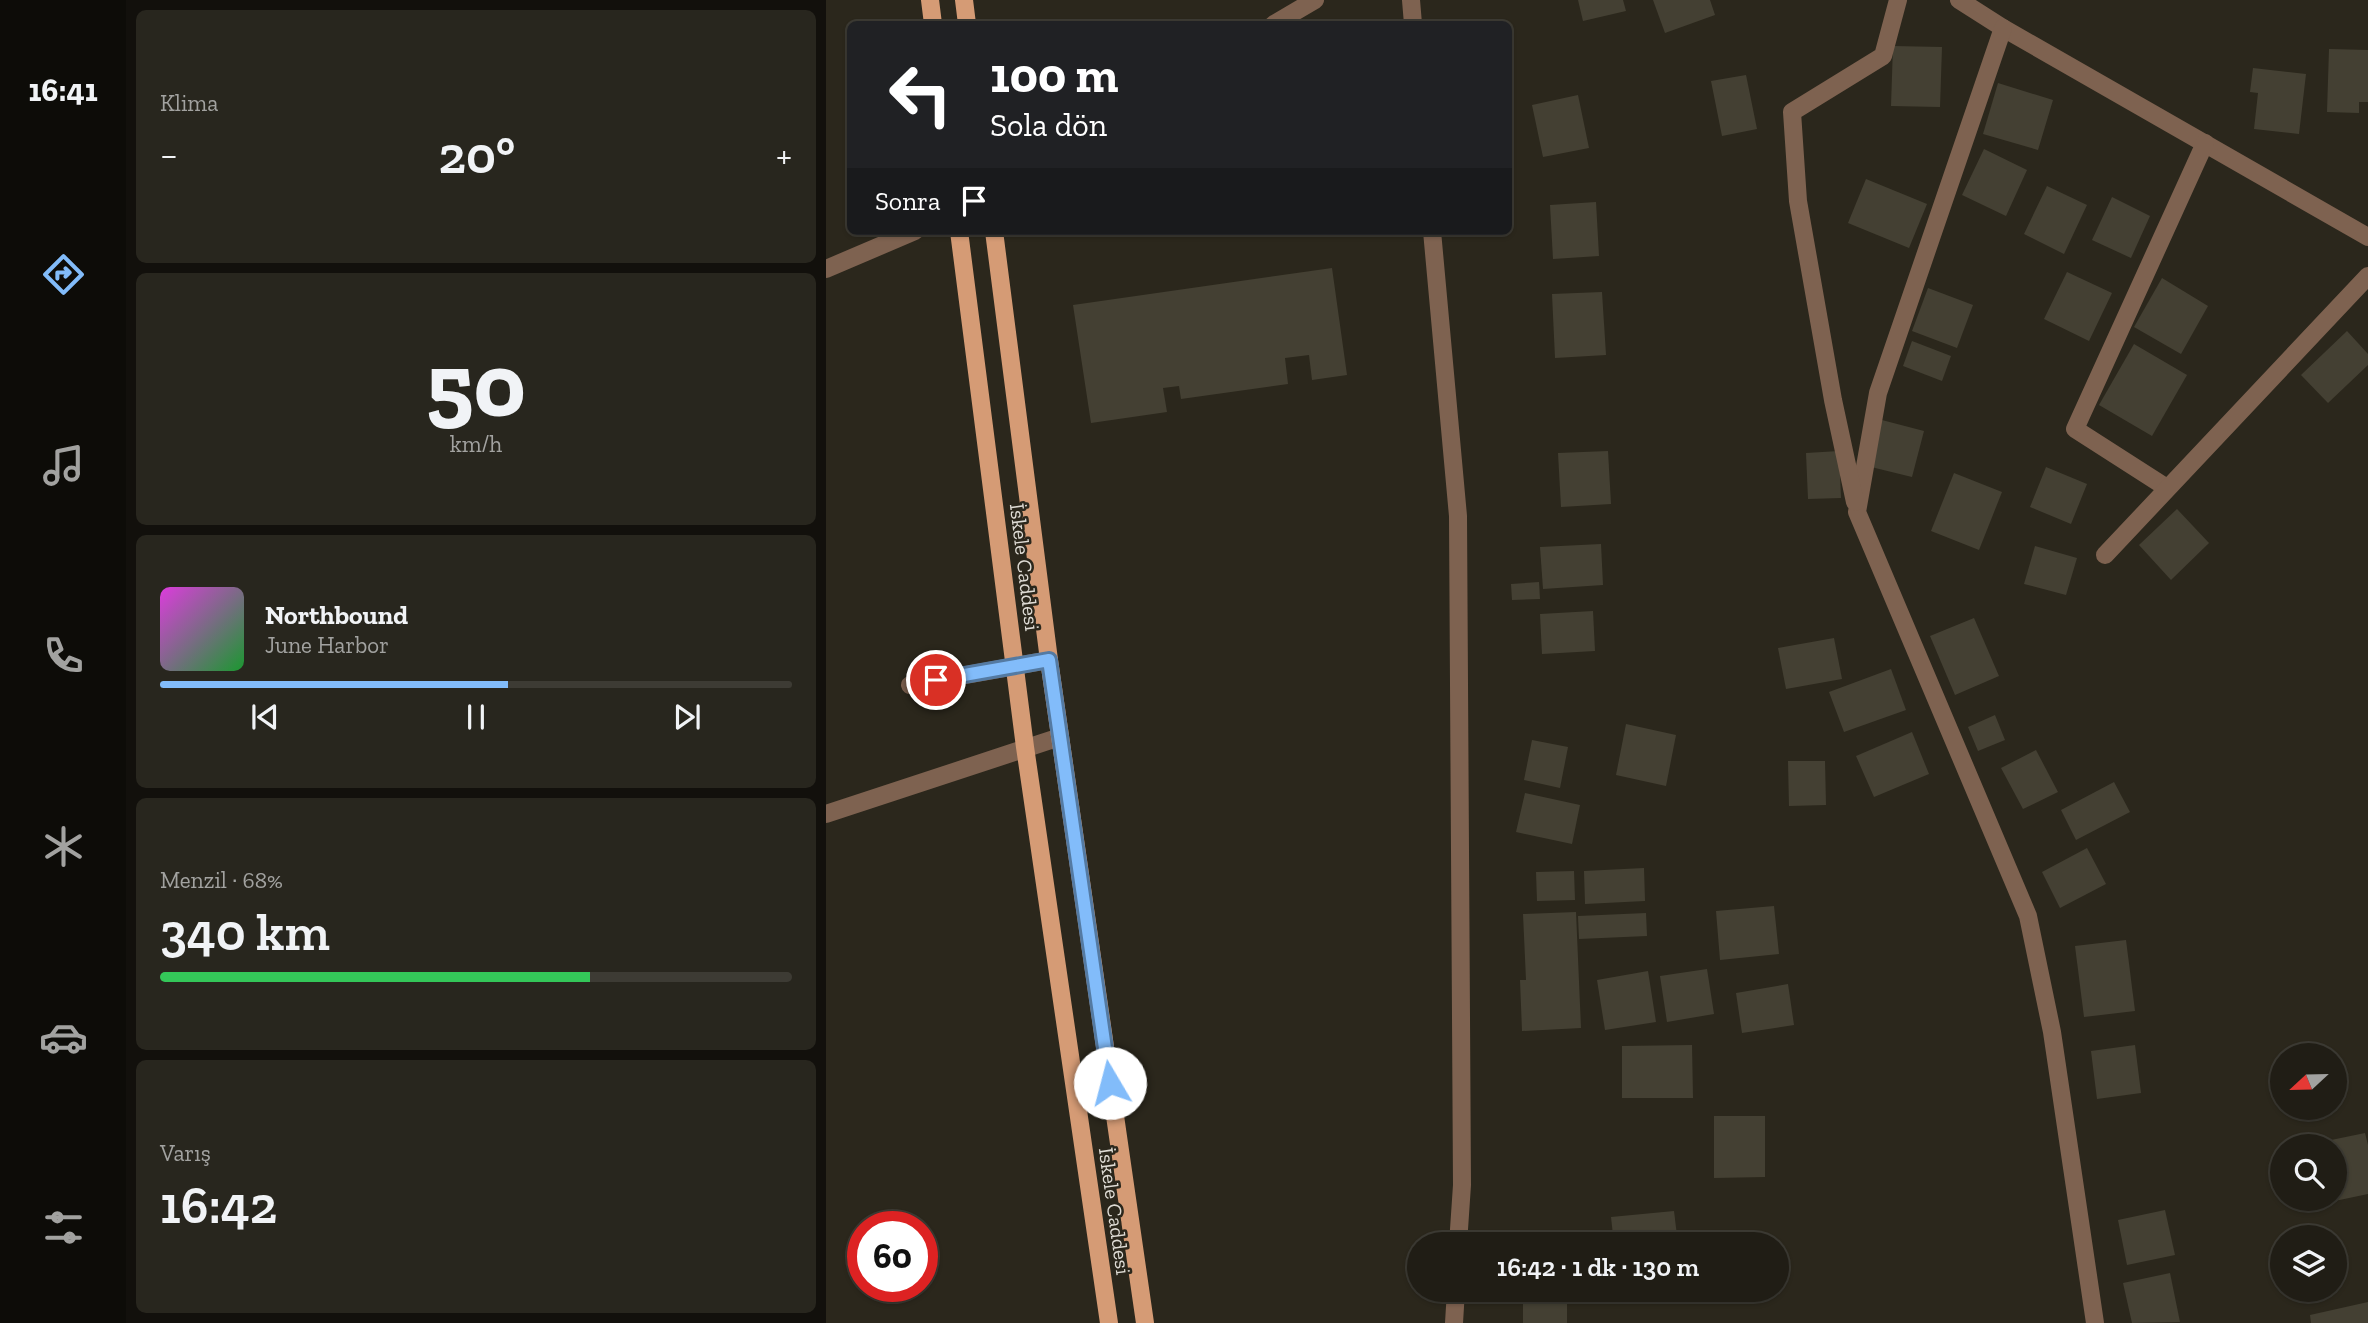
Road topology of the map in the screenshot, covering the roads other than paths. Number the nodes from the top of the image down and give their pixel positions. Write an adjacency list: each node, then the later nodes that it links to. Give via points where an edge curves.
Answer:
1 (930, 0): 7 (main road)
2 (964, 0): 8 (main road)
3 (1315, 0): 9 (street)
4 (1411, 0): 10 (street)
5 (1898, 0): 21 (street, via 1883,55 1792,112 1798,201)
6 (1959, 0): 11 (street)
7 (933, 21)
8 (967, 21)
9 (1279, 21)
10 (1413, 21)
11 (2003, 28): 12 (street); 21 (street, via 1878,393)
12 (2205, 143): 17 (street); 20 (street, via 2075,429)
13 (906, 235): 18 (street)
14 (960, 235): 24 (main road, İskele Caddesi)
15 (995, 235): 23 (main road)
16 (1432, 235): 29 (street, via 1458,516)
17 (2368, 237)
18 (826, 269)
19 (2368, 276): 20 (street)
20 (2167, 488): 22 (street)
21 (1857, 512): 34 (street, via 2028,916 2052,1032)
22 (2105, 555)
23 (1049, 660): 24 (street); 26 (main road)
24 (1014, 666): 25 (street); 27 (main road, İskele Caddesi)
25 (910, 685)
26 (1060, 737): 27 (street); 32 (main road)
27 (1025, 747): 28 (street); 31 (main road, İskele Caddesi)
28 (826, 814)
29 (1459, 1232)
30 (1455, 1302): 33 (street)
31 (1109, 1323)
32 (1145, 1323)
33 (1454, 1323)
34 (2095, 1323)

